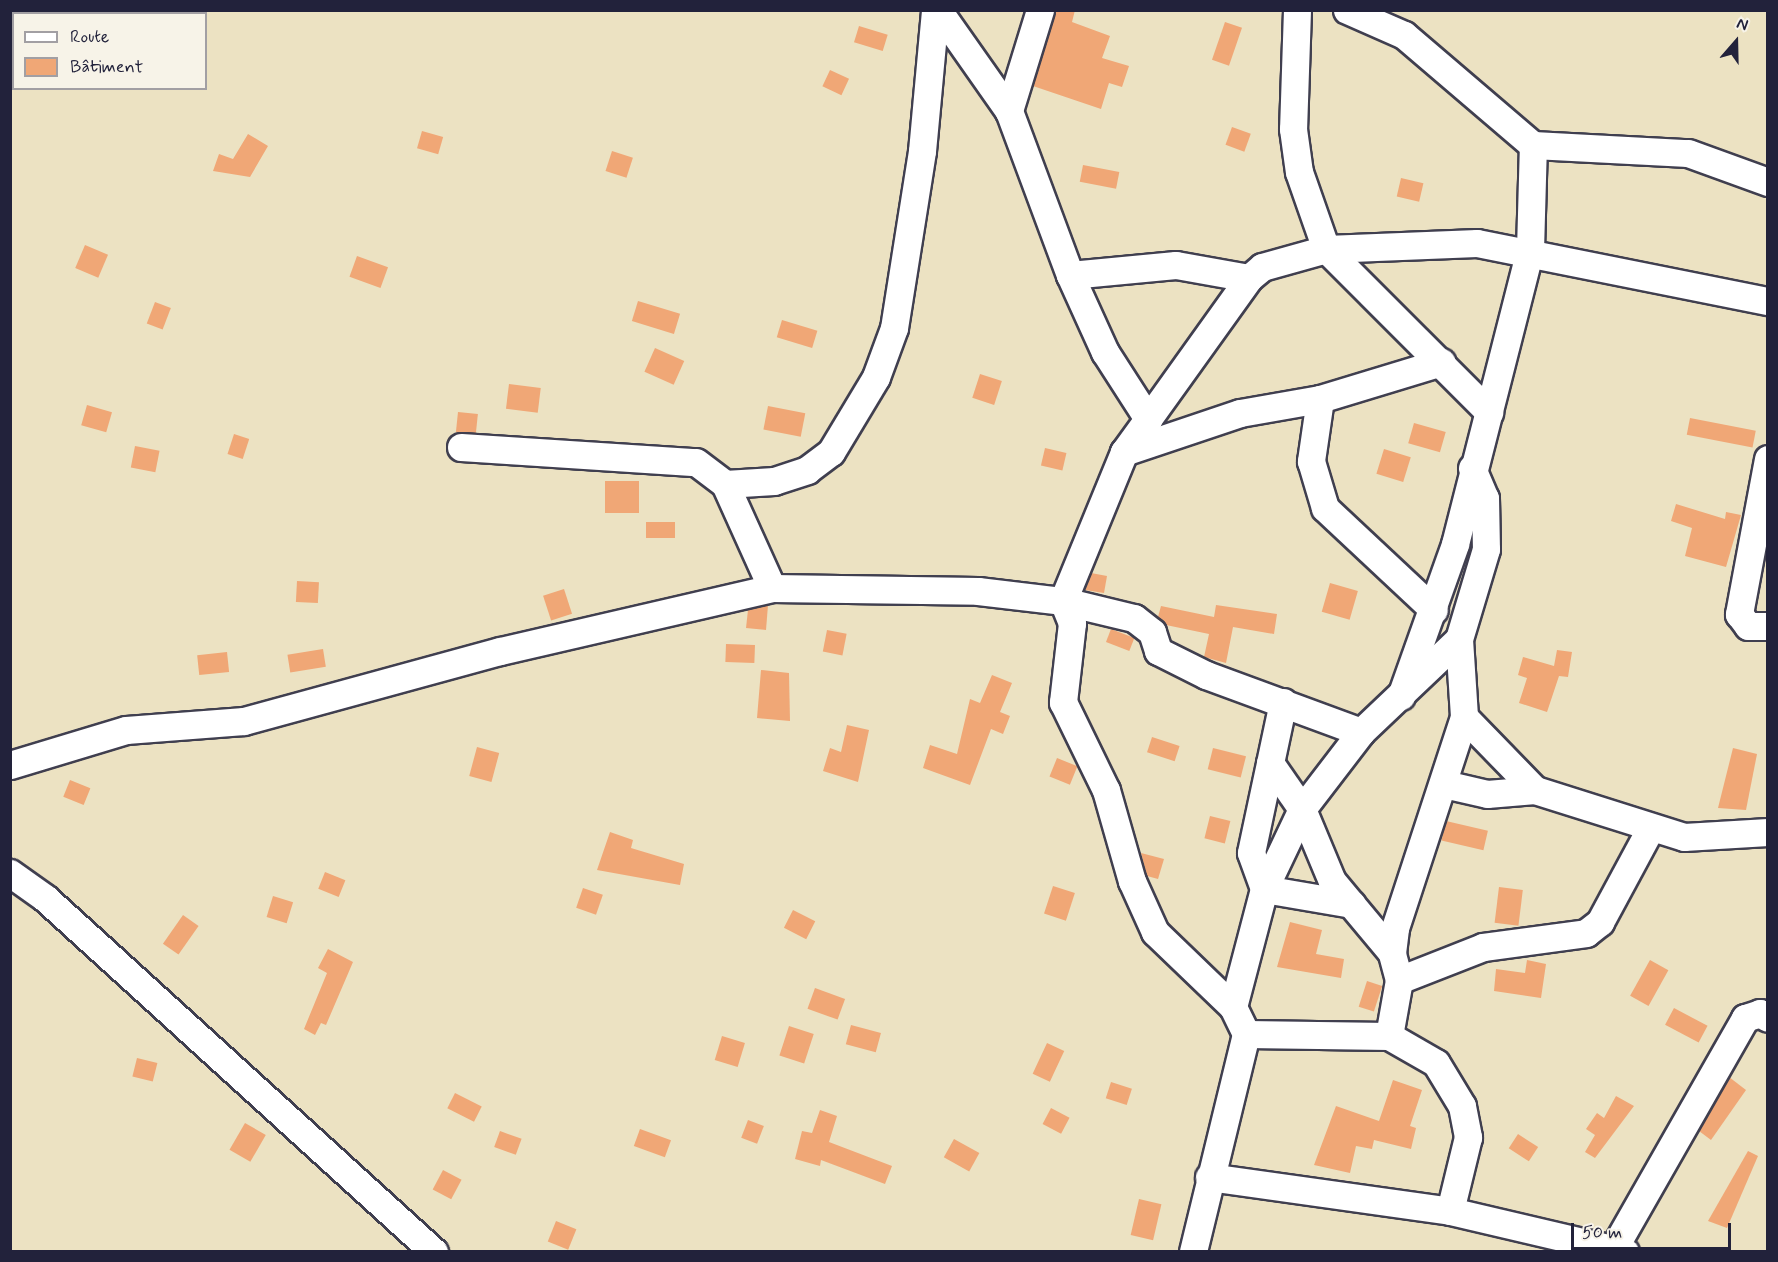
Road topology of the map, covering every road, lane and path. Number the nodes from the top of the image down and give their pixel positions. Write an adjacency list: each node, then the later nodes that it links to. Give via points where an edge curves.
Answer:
1 (937, 10): 5 (street); 21 (street, via 899,294 876,377 831,452 807,470 774,481)
2 (1040, 10): 5 (street)
3 (1298, 10): 8 (street, via 1293,129 1299,172)
4 (1347, 10): 6 (street, via 1404,35)
5 (1009, 111): 10 (street)
6 (1533, 146): 7 (street, via 1688,153); 9 (street)
7 (1767, 182)
8 (1326, 249): 9 (street, via 1477,243); 11 (street, via 1262,267); 13 (street)
9 (1530, 250): 12 (street); 15 (street)
10 (1070, 275): 11 (street, via 1176,265); 16 (street, via 1105,352)
11 (1249, 278): 16 (street)
12 (1767, 301)
13 (1442, 362): 14 (street); 15 (street)
14 (1320, 399): 18 (street, via 1240,413); 24 (street, via 1311,461 1325,508)
15 (1489, 411): 20 (street)
16 (1148, 419): 18 (street)
17 (461, 447): 21 (street, via 696,462)
18 (1124, 452): 23 (street)
19 (1767, 459): 25 (street, via 1739,614 1748,626)
20 (1472, 468): 24 (street); 26 (street, via 1485,498 1486,549)
21 (725, 484): 22 (street)
22 (772, 588): 23 (street, via 978,591); 32 (street, via 500,651 244,721 126,730)
23 (1063, 601): 28 (street, via 1134,618 1152,632 1158,651 1206,675); 43 (street, via 1072,623 1063,702 1106,790 1132,881 1155,932)
24 (1434, 610): 27 (street)
25 (1767, 627)
26 (1459, 639): 27 (street); 29 (street)
27 (1401, 696): 30 (street)
28 (1283, 702): 30 (street); 31 (street)
29 (1464, 717): 33 (street); 34 (street)
30 (1361, 732): 35 (street)
31 (1270, 764): 35 (street); 39 (street, via 1251,853)
32 (10, 765)
33 (1444, 784): 34 (street, via 1487,794); 41 (street, via 1395,928)
34 (1534, 790): 37 (street)
35 (1302, 808): 39 (street); 40 (street, via 1332,881)
36 (1764, 825): 37 (street, via 1684,837)
37 (1650, 829): 42 (street, via 1600,922 1586,933 1483,947)
38 (10, 873): 50 (street, via 45,898)
39 (1264, 889): 40 (street); 43 (street)
40 (1352, 904): 41 (street)
41 (1392, 953): 42 (street)
42 (1399, 980): 46 (street)
43 (1233, 1007): 45 (street)
44 (1767, 1018): 49 (street, via 1760,1013 1744,1018)
45 (1246, 1034): 46 (street); 47 (street)
46 (1389, 1036): 48 (street, via 1436,1064 1462,1106 1468,1137)
47 (1209, 1176): 48 (street); 51 (street)
48 (1450, 1210): 49 (street)
49 (1619, 1250)
50 (434, 1251)
51 (1193, 1251)

